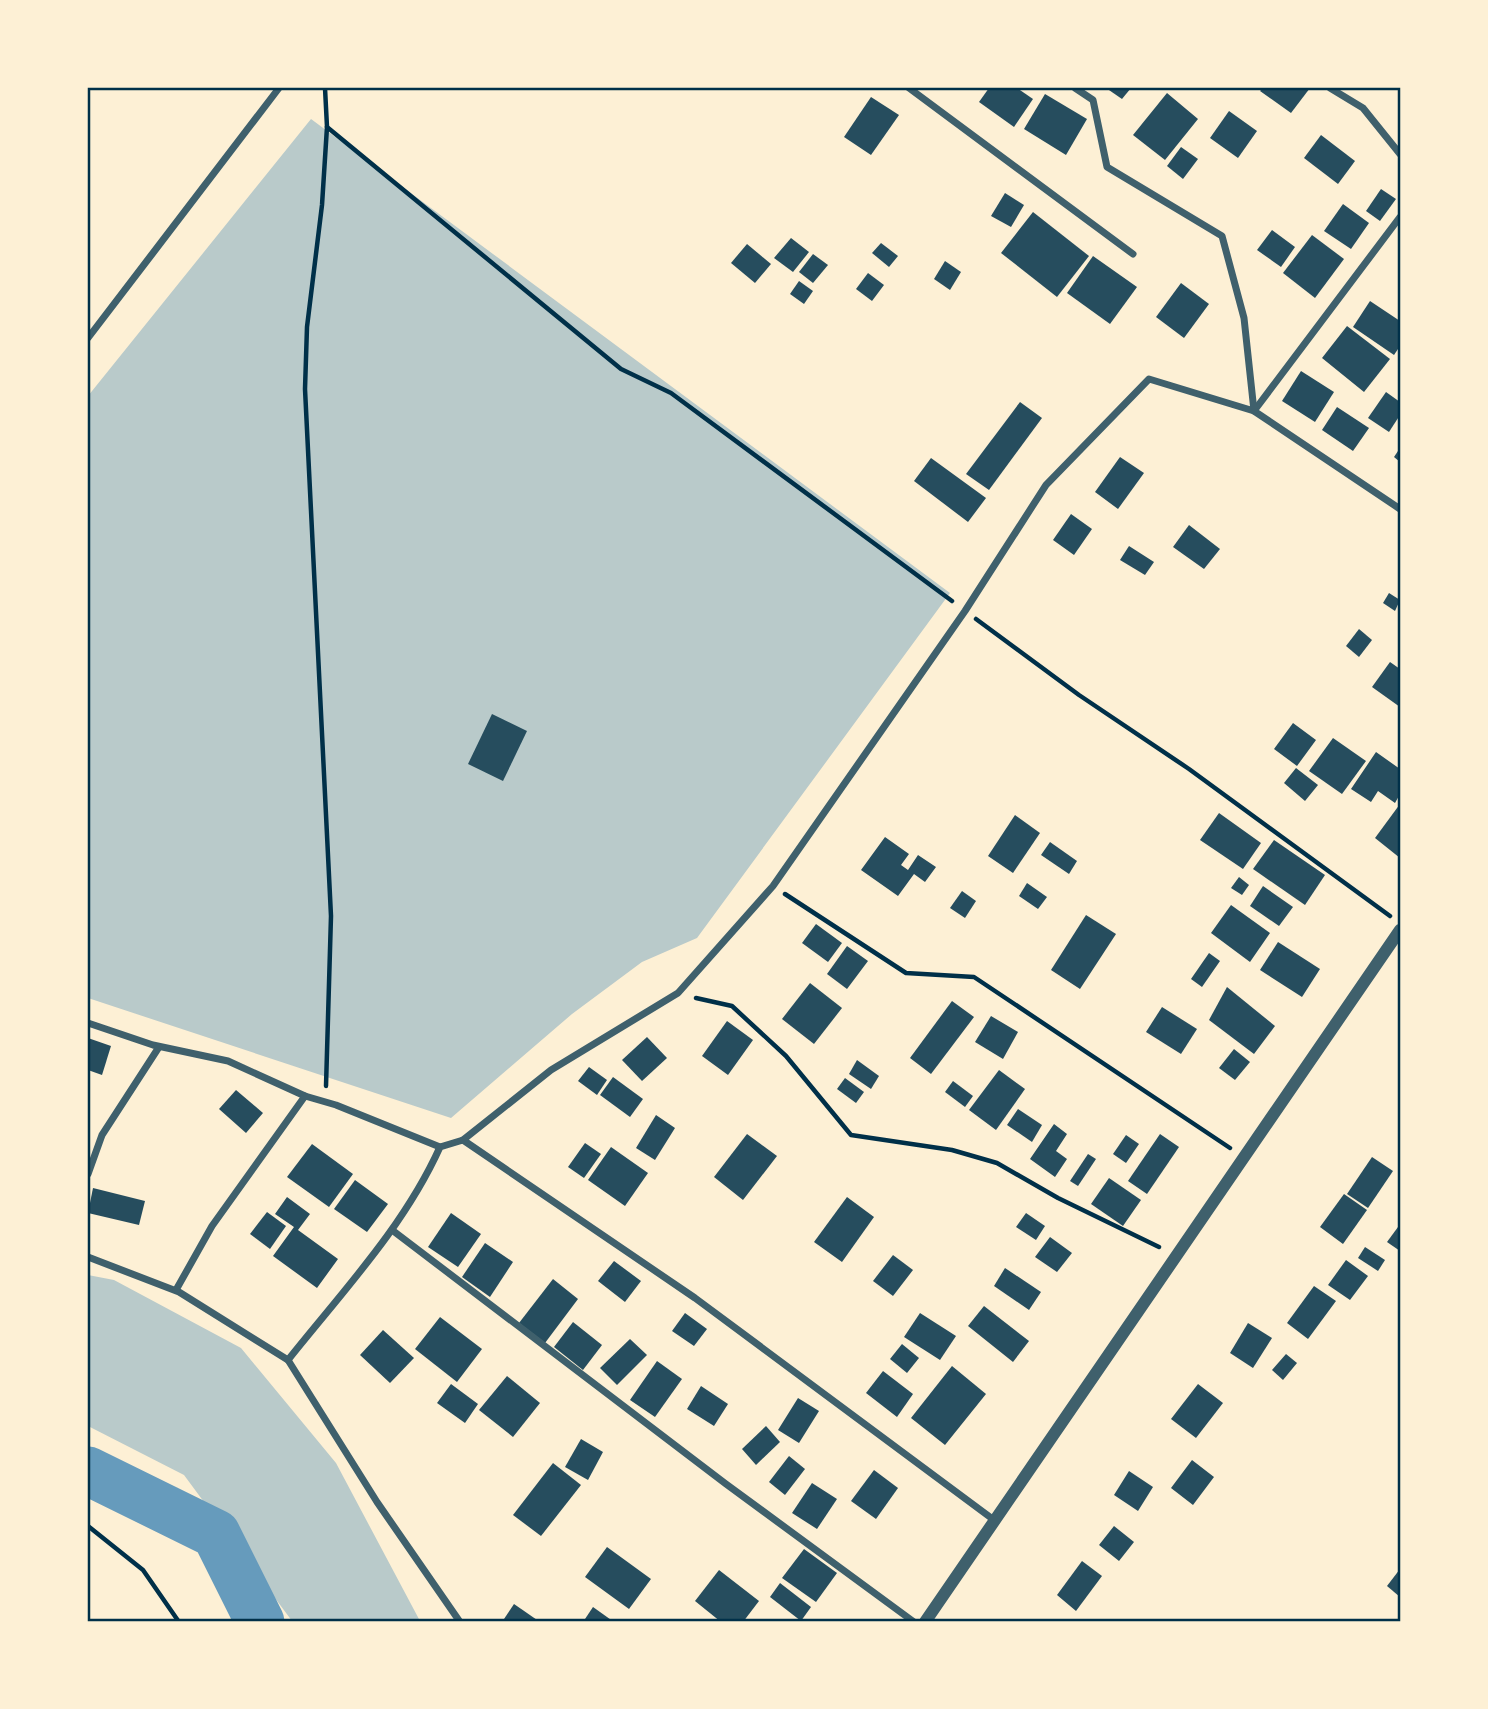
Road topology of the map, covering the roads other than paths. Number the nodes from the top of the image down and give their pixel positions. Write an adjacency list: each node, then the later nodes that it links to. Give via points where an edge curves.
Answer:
1 (279, 88): 8 (street)
2 (909, 88): 7 (street)
3 (1074, 88): 9 (street, via 1093,100 1107,167 1222,236 1244,318)
4 (1330, 88): 5 (street, via 1363,108)
5 (1401, 154)
6 (1401, 217): 9 (street)
7 (1133, 254)
8 (88, 338)
9 (1254, 411): 10 (street); 15 (street, via 1149,379 1046,485 965,611 773,886 678,993 551,1070)
10 (1401, 509)
11 (1401, 930): 22 (street)
12 (88, 1023): 13 (street)
13 (159, 1047): 14 (street, via 228,1061); 17 (street, via 102,1135)
14 (305, 1096): 16 (street); 20 (street, via 212,1226)
15 (463, 1140): 16 (street); 22 (street, via 695,1298)
16 (440, 1147): 18 (street)
17 (88, 1174)
18 (392, 1230): 21 (street); 24 (street)
19 (88, 1257): 20 (street)
20 (176, 1290): 21 (street)
21 (288, 1360): 23 (street, via 377,1502)
22 (994, 1520): 25 (street)
23 (460, 1622)
24 (914, 1622)
25 (925, 1622)

